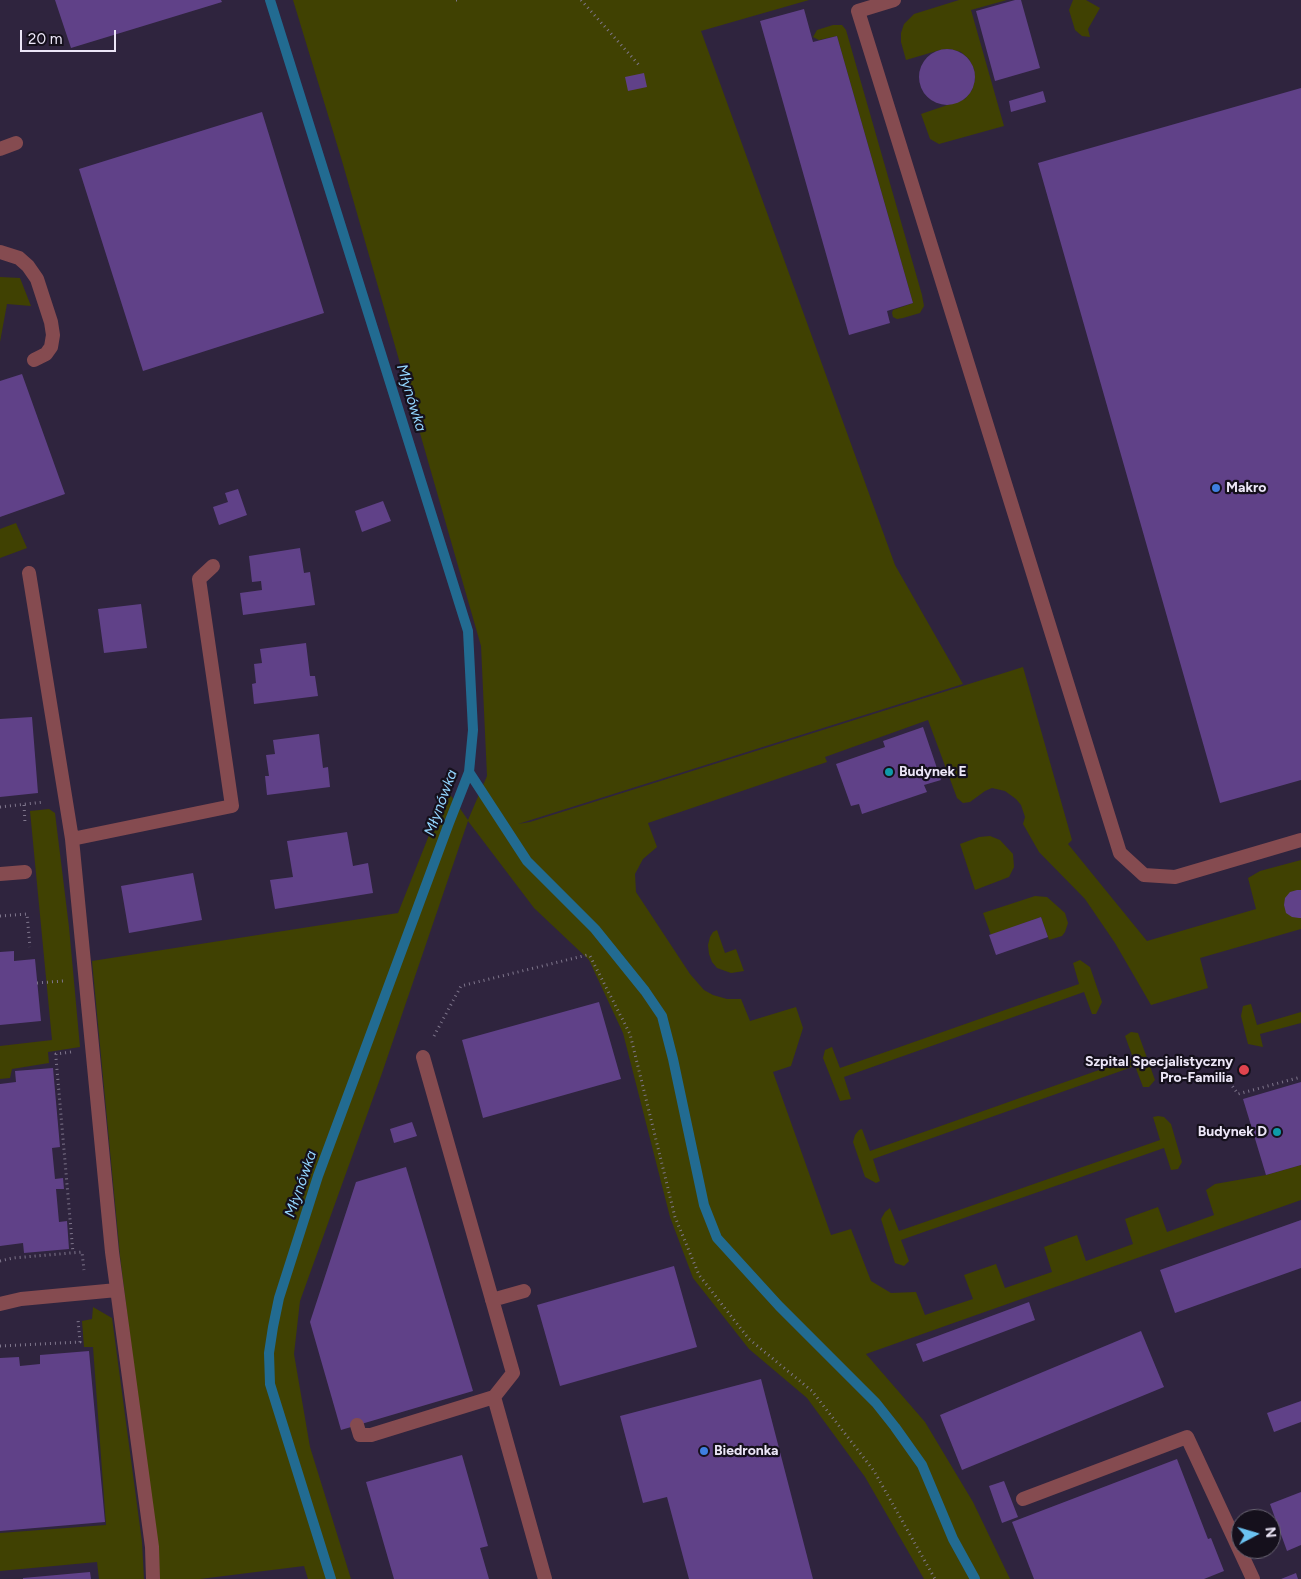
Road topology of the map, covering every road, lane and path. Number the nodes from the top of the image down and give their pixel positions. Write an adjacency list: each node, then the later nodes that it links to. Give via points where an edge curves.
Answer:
1 (581, 0): 3 (path)
2 (894, 0): 15 (street, via 858,10 1120,853 1144,875 1175,876)
3 (639, 65)
4 (16, 142): 5 (street)
5 (0, 149)
6 (0, 252): 7 (street, via 19,258 28,266 37,279 52,322 51,346 46,354)
7 (34, 360)
8 (213, 566): 14 (street, via 199,579 232,806)
9 (29, 573): 14 (street)
10 (19, 805): 12 (path)
11 (24, 805): 13 (path)
12 (0, 807)
13 (25, 823)
14 (72, 839): 28 (street)
15 (1301, 840)
16 (25, 872): 17 (street)
17 (0, 874)
18 (0, 916): 19 (path, via 27,914)
19 (30, 947)
20 (58, 982): 21 (path)
21 (37, 983)
22 (423, 1057): 31 (street); 39 (path, via 461,986 590,956 630,1034 675,1217 699,1274 749,1339 812,1391 874,1471)
23 (56, 1058): 26 (path)
24 (1224, 1074): 25 (path, via 1238,1094)
25 (1301, 1077)
26 (73, 1252): 27 (path); 30 (path, via 82,1252)
27 (0, 1261)
28 (117, 1290): 30 (street); 37 (street, via 152,1547)
29 (524, 1291): 31 (street)
30 (87, 1294): 32 (street); 33 (path, via 88,1307 78,1320 80,1342)
31 (492, 1300): 34 (street, via 513,1374)
32 (0, 1304)
33 (0, 1346)
34 (494, 1397): 35 (street, via 371,1435 360,1435); 38 (street)
35 (357, 1425)
36 (1023, 1499): 40 (street, via 1187,1437)
37 (153, 1579)
38 (545, 1579)
39 (935, 1579)
40 (1253, 1579)

